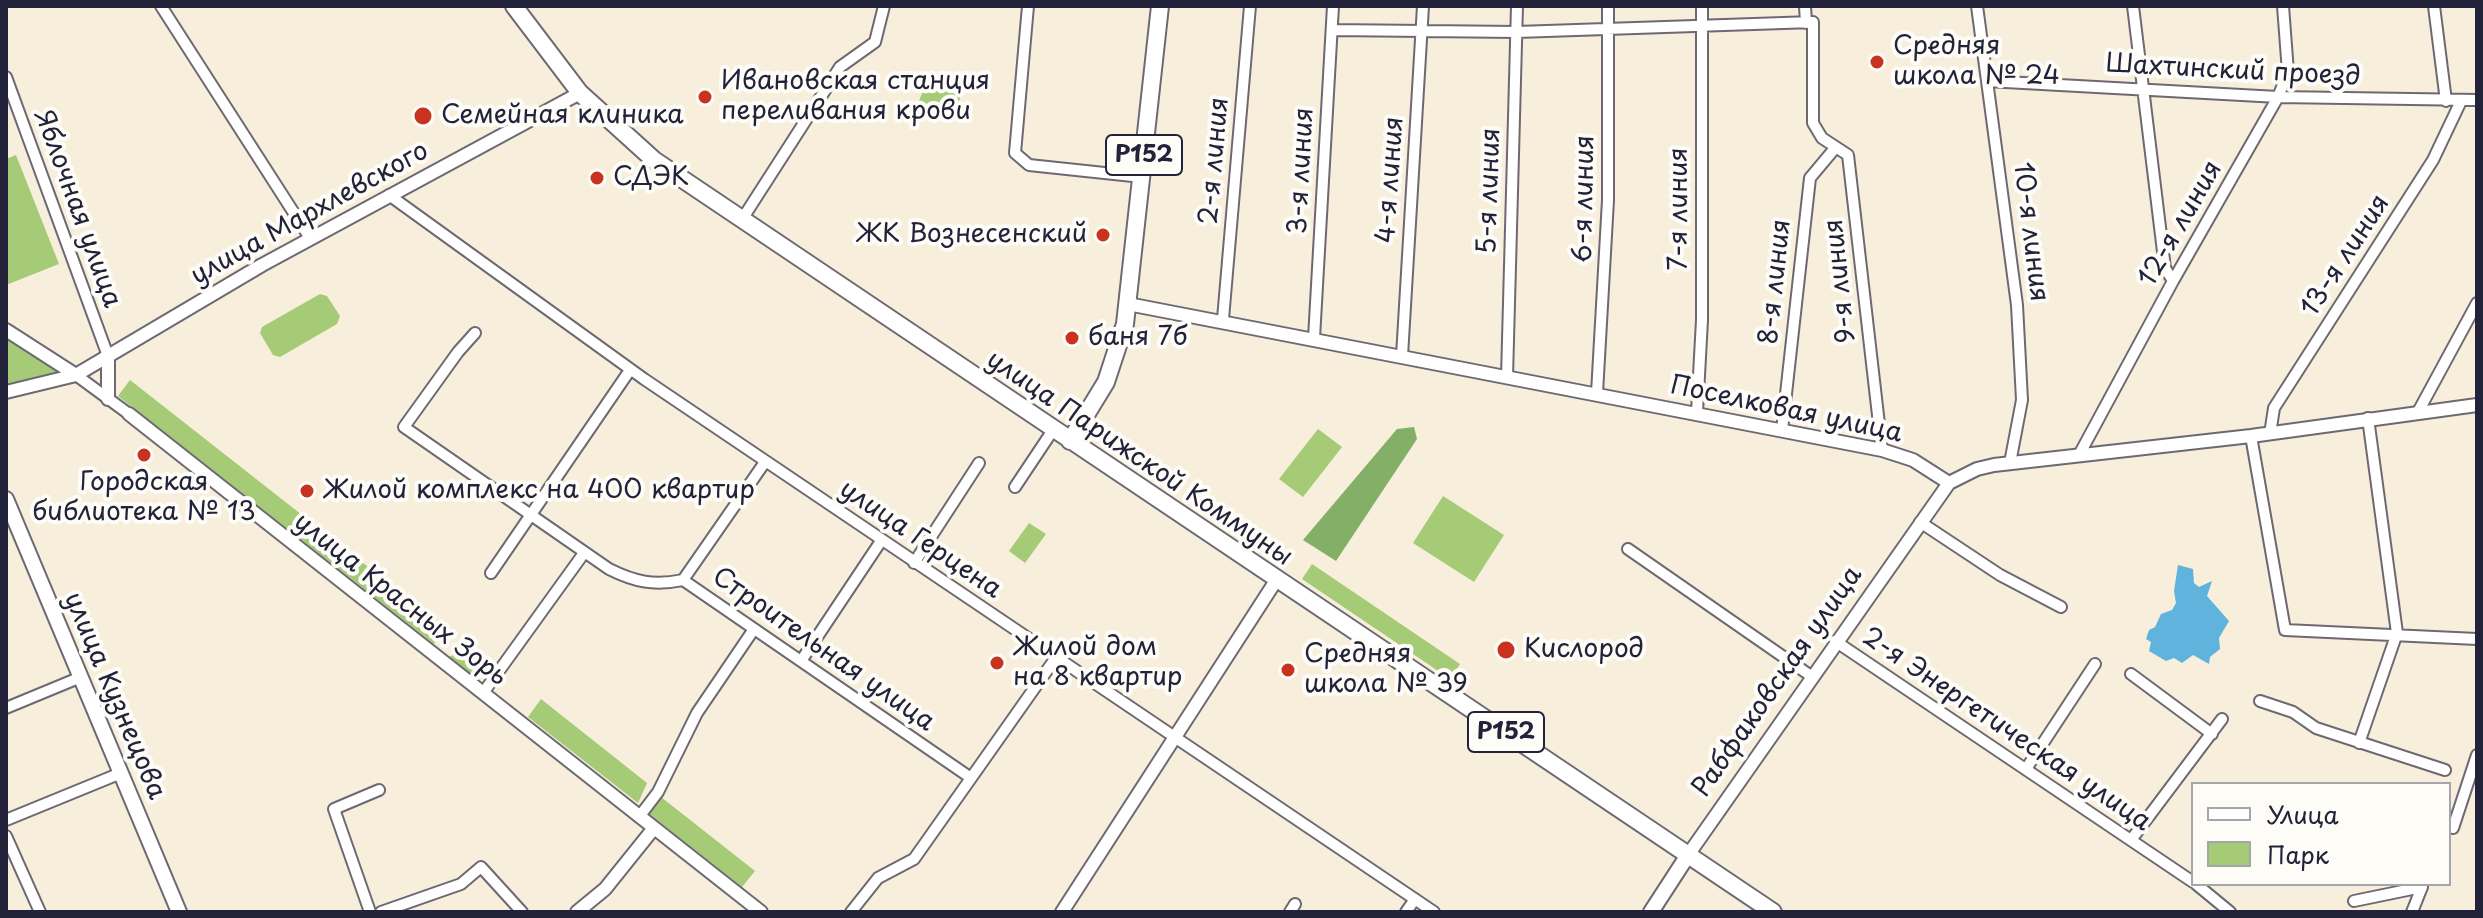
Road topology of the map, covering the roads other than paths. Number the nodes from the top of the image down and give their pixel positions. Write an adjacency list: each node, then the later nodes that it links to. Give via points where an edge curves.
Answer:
1 (161, 6): 35 (street)
2 (514, 6): 26 (main road, улица Парижской Коммуны)
3 (884, 6): 34 (street, via 875,42 840,67)
4 (1028, 6): 32 (street, via 1015,153 1029,165)
5 (1160, 6): 32 (main road, Р152)
6 (1250, 6): 39 (street, 2-я линия)
7 (1333, 6): 20 (street, 3-я линия)
8 (1423, 6): 22 (street, 4-я линия)
9 (1517, 6): 21 (street, 5-я линия)
10 (1608, 6): 19 (street, 6-я линия)
11 (1702, 6): 18 (street, 7-я линия)
12 (1805, 6): 17 (street)
13 (1977, 6): 24 (street, 10-я линия)
14 (2133, 6): 25 (street)
15 (2283, 6): 27 (street, 12-я линия, via 2288,72)
16 (2434, 6): 29 (street)
17 (1809, 22): 18 (street); 31 (street, 9-я линия, via 1813,123)
18 (1702, 25): 19 (street); 52 (street, 7-я линия)
19 (1609, 28): 21 (street); 49 (street, 6-я линия, via 1608,200)
20 (1332, 30): 22 (street); 42 (street, 3-я линия)
21 (1517, 32): 22 (street); 47 (street, 5-я линия)
22 (1422, 33): 44 (street, 4-я линия)
23 (6, 77): 43 (street, Яблочная улица)
24 (1987, 81): 25 (street, Шахтинский проезд); 65 (street, 10-я линия, via 2017,305 2022,400)
25 (2144, 89): 27 (street, Шахтинский проезд); 36 (street, via 2165,268)
26 (580, 93): 33 (street, улица Мархлевского); 34 (main road, улица Парижской Коммуны, via 631,143)
27 (2278, 97): 29 (street, Шахтинский проезд); 36 (street, 12-я линия)
28 (2477, 100): 30 (street, Шахтинский проезд)
29 (2446, 101): 30 (street, Шахтинский проезд)
30 (2461, 101): 58 (street, 13-я линия, via 2433,160 2274,408)
31 (1836, 147): 57 (street, 8-я линия, via 1810,178); 61 (street, 9-я линия, via 1848,155 1852,175)
32 (1142, 177): 38 (main road, Р152)
33 (389, 195): 35 (street, улица Мархлевского); 45 (street, улица Герцена)
34 (741, 221): 56 (main road, улица Парижской Коммуны)
35 (310, 238): 43 (street, улица Мархлевского)
36 (2173, 281): 62 (street, 12-я линия)
37 (2477, 303): 53 (street)
38 (1128, 304): 39 (street, Поселковая улица); 60 (main road, Р152, via 1106,382)
39 (1223, 319): 42 (street, Поселковая улица)
40 (6, 330): 46 (street, улица Красных Зорь)
41 (475, 333): 69 (street, Строительная улица, via 404,427)
42 (1314, 338): 44 (street, Поселковая улица)
43 (108, 356): 46 (street, улица Мархлевского); 50 (street)
44 (1402, 356): 47 (street, Поселковая улица)
45 (630, 370): 63 (street, улица Герцена); 69 (street)
46 (76, 375): 48 (street, улица Мархлевского); 50 (street, улица Красных Зорь)
47 (1507, 377): 49 (street, Поселковая улица)
48 (6, 392)
49 (1597, 393): 52 (street, Поселковая улица)
50 (108, 399): 54 (street, улица Красных Зорь)
51 (2477, 405): 53 (street)
52 (1697, 412): 57 (street, Поселковая улица)
53 (2418, 412): 55 (street)
54 (129, 414): 89 (street, улица Красных Зорь)
55 (2368, 418): 58 (street); 80 (street)
56 (1053, 430): 60 (main road, улица Парижской Коммуны); 67 (street)
57 (1782, 430): 61 (street, Поселковая улица)
58 (2270, 434): 59 (street)
59 (2251, 436): 62 (street); 80 (street, via 2285,630)
60 (1070, 441): 76 (main road, улица Парижской Коммуны / Р152)
61 (1882, 450): 66 (street, Поселковая улица, via 1913,460)
62 (2079, 455): 65 (street)
63 (765, 462): 71 (street, улица Герцена); 77 (street)
64 (979, 463): 74 (street)
65 (2010, 463): 66 (street, via 1977,469)
66 (1949, 483): 70 (street, Рабфаковская улица)
67 (1015, 487)
68 (6, 499): 88 (main road, улица Кузнецова)
69 (530, 516): 73 (street, Строительная улица); 75 (street)
70 (1920, 522): 78 (street, via 2000,575); 82 (street, Рабфаковская улица)
71 (881, 541): 74 (street, улица Герцена); 84 (street)
72 (1628, 549): 87 (street)
73 (584, 553): 77 (street, Строительная улица, via 635,582); 89 (street)
74 (914, 563): 83 (street, улица Герцена)
75 (491, 573)
76 (1277, 579): 94 (street); 108 (main road, улица Парижской Коммуны / Р152)
77 (683, 580): 79 (street, Строительная улица)
78 (2061, 607)
79 (754, 629): 84 (street, Строительная улица); 102 (street, via 697,713 658,792)
80 (2397, 633): 81 (street); 95 (street)
81 (2477, 639)
82 (1835, 641): 87 (street, Рабфаковская улица); 97 (street, 2-я Энергетическая улица)
83 (1055, 659): 94 (street, улица Герцена); 100 (street)
84 (801, 661): 100 (street, Строительная улица)
85 (2095, 664): 97 (street)
86 (2131, 674): 93 (street)
87 (1811, 676): 108 (street, Рабфаковская улица)
88 (81, 677): 91 (street); 99 (main road, улица Кузнецова)
89 (483, 693): 102 (street, улица Красных Зорь)
90 (2260, 701): 95 (street)
91 (6, 708)
92 (2222, 719): 93 (street)
93 (2212, 734): 107 (street)
94 (1174, 739): 111 (street, улица Герцена); 121 (street)
95 (2359, 743): 98 (street)
96 (2477, 755): 105 (street)
97 (2026, 769): 107 (street, 2-я Энергетическая улица)
98 (2445, 770)
99 (121, 773): 103 (street); 114 (main road, улица Кузнецова)
100 (971, 778): 120 (street, via 914,859 878,878)
101 (379, 790): 115 (street, via 334,809)
102 (639, 817): 104 (street, улица Красных Зорь)
103 (6, 820)
104 (654, 828): 118 (street, via 605,889); 119 (street, улица Красных Зорь)
105 (2453, 828)
106 (6, 836): 113 (street)
107 (2131, 840): 109 (street, 2-я Энергетическая улица)
108 (1688, 855): 124 (main road, Рабфаковская улица); 125 (main road, улица Парижской Коммуны / Р152)
109 (2191, 880)
110 (2199, 886): 126 (street, 2-я Энергетическая улица)
111 (1415, 899): 122 (street); 123 (street, улица Герцена)
112 (2354, 901): 127 (street, via 2422,887)
113 (40, 912)
114 (179, 912)
115 (370, 912)
116 (381, 912): 117 (street, via 461,884 481,867)
117 (522, 912)
118 (577, 912)
119 (761, 912)
120 (851, 912)
121 (1062, 912)
122 (1406, 912)
123 (1434, 912)
124 (1651, 912)
125 (1773, 912)
126 (2230, 912)
127 (2412, 912)

